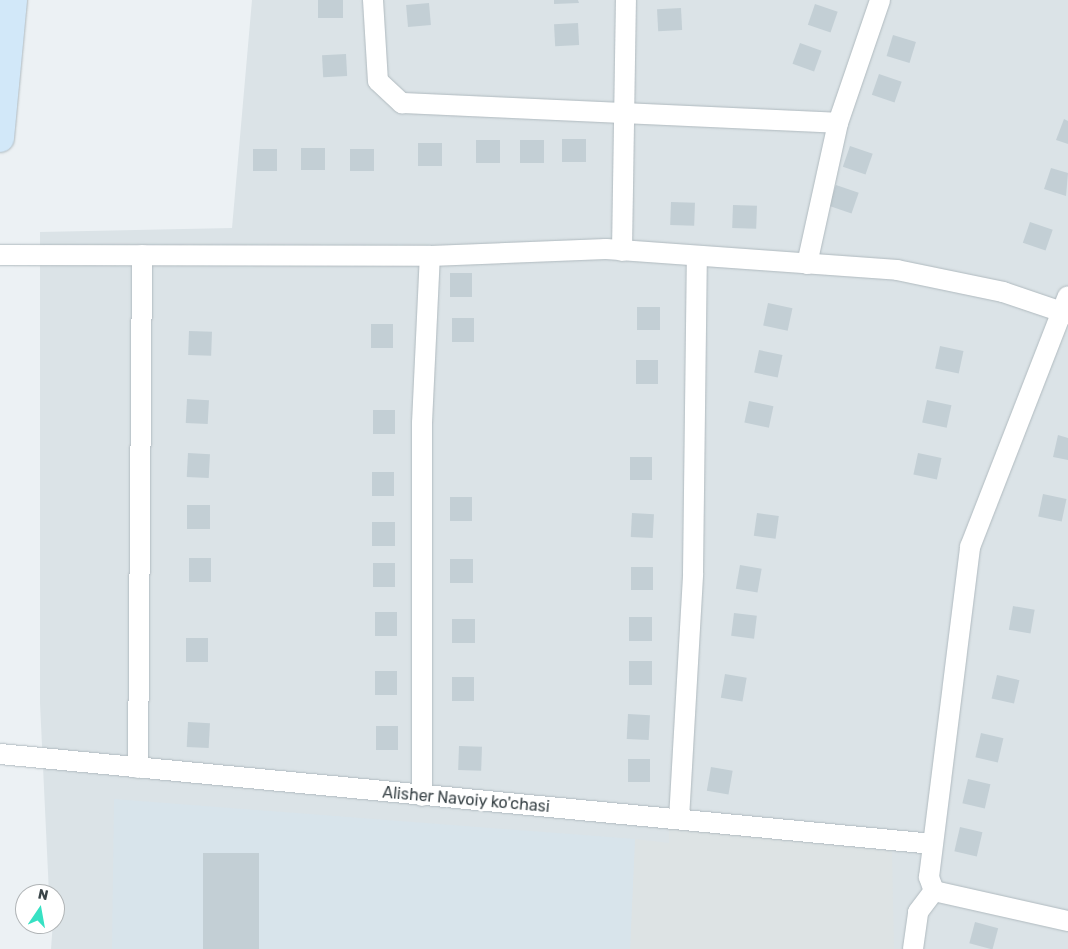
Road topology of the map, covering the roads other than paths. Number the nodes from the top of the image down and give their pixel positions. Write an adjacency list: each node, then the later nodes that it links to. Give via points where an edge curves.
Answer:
1 (13, 0): 7 (main road)
2 (372, 0): 5 (street, via 378,82 402,103)
3 (626, 0): 5 (street)
4 (880, 0): 6 (street)
5 (624, 114): 6 (street); 8 (street)
6 (838, 122): 13 (street)
7 (0, 138)
8 (622, 250): 11 (street); 12 (street)
9 (0, 255): 10 (street)
10 (142, 255): 11 (street); 16 (street)
11 (430, 256): 17 (street, via 422,422)
12 (696, 256): 13 (street); 18 (street, via 693,573)
13 (807, 264): 14 (street, via 897,270)
14 (1066, 307): 19 (street, via 970,547)
15 (0, 754): 16 (street, Alisher Navoiy ko'chasi)
16 (138, 768): 17 (street, Alisher Navoiy ko'chasi)
17 (422, 796): 18 (street, Alisher Navoiy ko'chasi)
18 (678, 818): 19 (street, Alisher Navoiy ko'chasi)
19 (933, 844): 20 (street, via 929,877)
20 (934, 891): 21 (street); 22 (street, via 918,912)
21 (1068, 921)
22 (913, 949)

